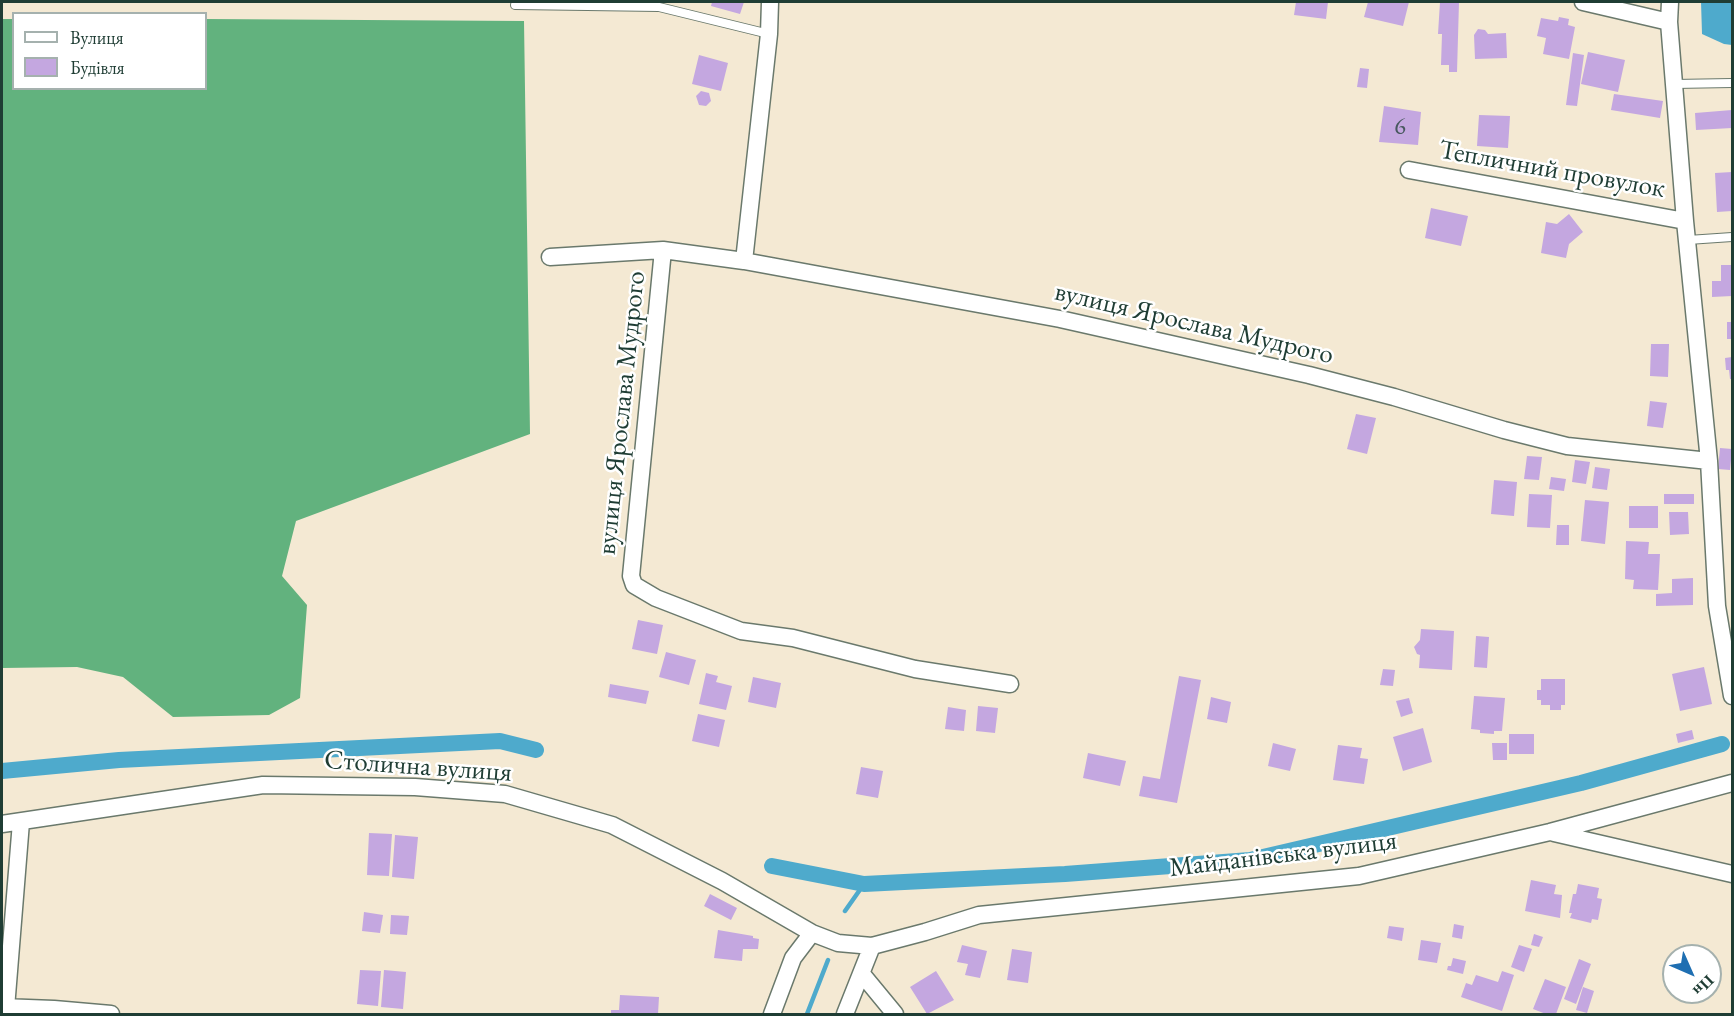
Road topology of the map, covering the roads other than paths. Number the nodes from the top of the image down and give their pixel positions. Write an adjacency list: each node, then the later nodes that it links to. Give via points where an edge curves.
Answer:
1 (770, 2): 6 (street)
2 (1583, 2): 5 (street)
3 (1670, 2): 5 (street)
4 (515, 5): 6 (lane, via 659,7)
5 (1669, 22): 8 (street)
6 (769, 34): 15 (street)
7 (1732, 83): 8 (lane)
8 (1674, 84): 10 (street)
9 (1409, 170): 10 (street, Тепличний провулок)
10 (1685, 221): 12 (street)
11 (1732, 237): 12 (lane)
12 (1688, 240): 16 (street)
13 (663, 250): 14 (street, вулиця Ярослава Мудрого); 15 (street, вулиця Ярослава Мудрого); 17 (street, вулиця Ярослава Мудрого, via 631,576 634,585 656,598 741,631 794,638 915,669)
14 (550, 256)
15 (744, 261): 16 (street, вулиця Ярослава Мудрого, via 1060,319 1252,362 1567,446)
16 (1709, 461): 18 (street, via 1717,606)
17 (1010, 684)
18 (1732, 695)
19 (1732, 783): 22 (street, Майданівська вулиця)
20 (21, 822): 21 (street, Столична вулиця); 24 (street, Столична вулиця, via 263,785 415,787 505,794 612,825 732,886); 27 (street)
21 (2, 824)
22 (1550, 832): 23 (street); 25 (street, Майданівська вулиця, via 1359,876 979,915)
23 (1732, 874)
24 (812, 933): 25 (street, Столична вулиця, via 838,943); 29 (street, via 793,958)
25 (872, 946): 26 (street)
26 (862, 974): 30 (street); 31 (street)
27 (4, 1007): 28 (street)
28 (111, 1014)
29 (772, 1014)
30 (845, 1014)
31 (895, 1014)

